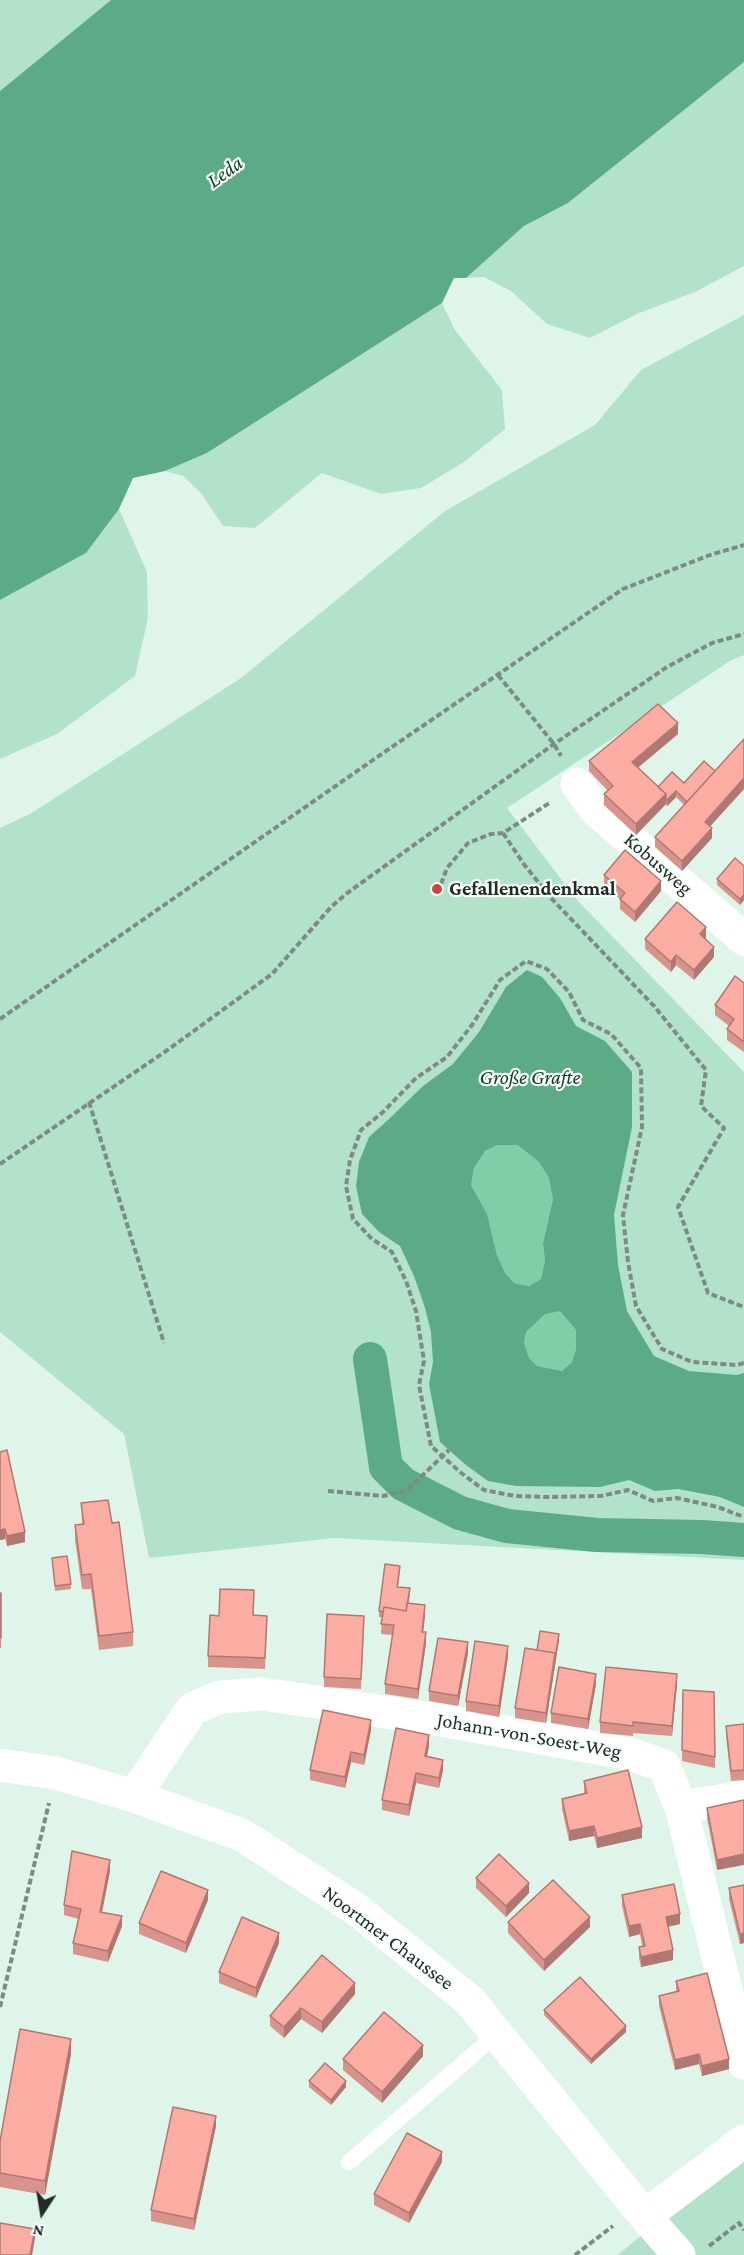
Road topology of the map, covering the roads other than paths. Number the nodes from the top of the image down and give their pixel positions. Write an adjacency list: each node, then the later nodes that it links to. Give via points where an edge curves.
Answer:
1 (577, 784): 2 (street, Kobusweg, via 596,810)
2 (744, 939)
3 (0, 1765): 4 (street, Noortmer Chaussee, via 56,1773)
4 (134, 1796): 6 (street, Johann-von-Soest-Weg, via 192,1709 220,1697 262,1694 631,1754 664,1766); 7 (street, Noortmer Chaussee, via 242,1835 356,1909 469,2001)
5 (744, 1797): 6 (street)
6 (681, 1807): 8 (street, Johann-von-Soest-Weg)
7 (497, 2034): 10 (lane); 11 (street, Noortmer Chaussee)
8 (744, 2063)
9 (744, 2140): 11 (street)
10 (349, 2162)
11 (641, 2212): 12 (street, Noortmer Chaussee)
12 (692, 2252)

